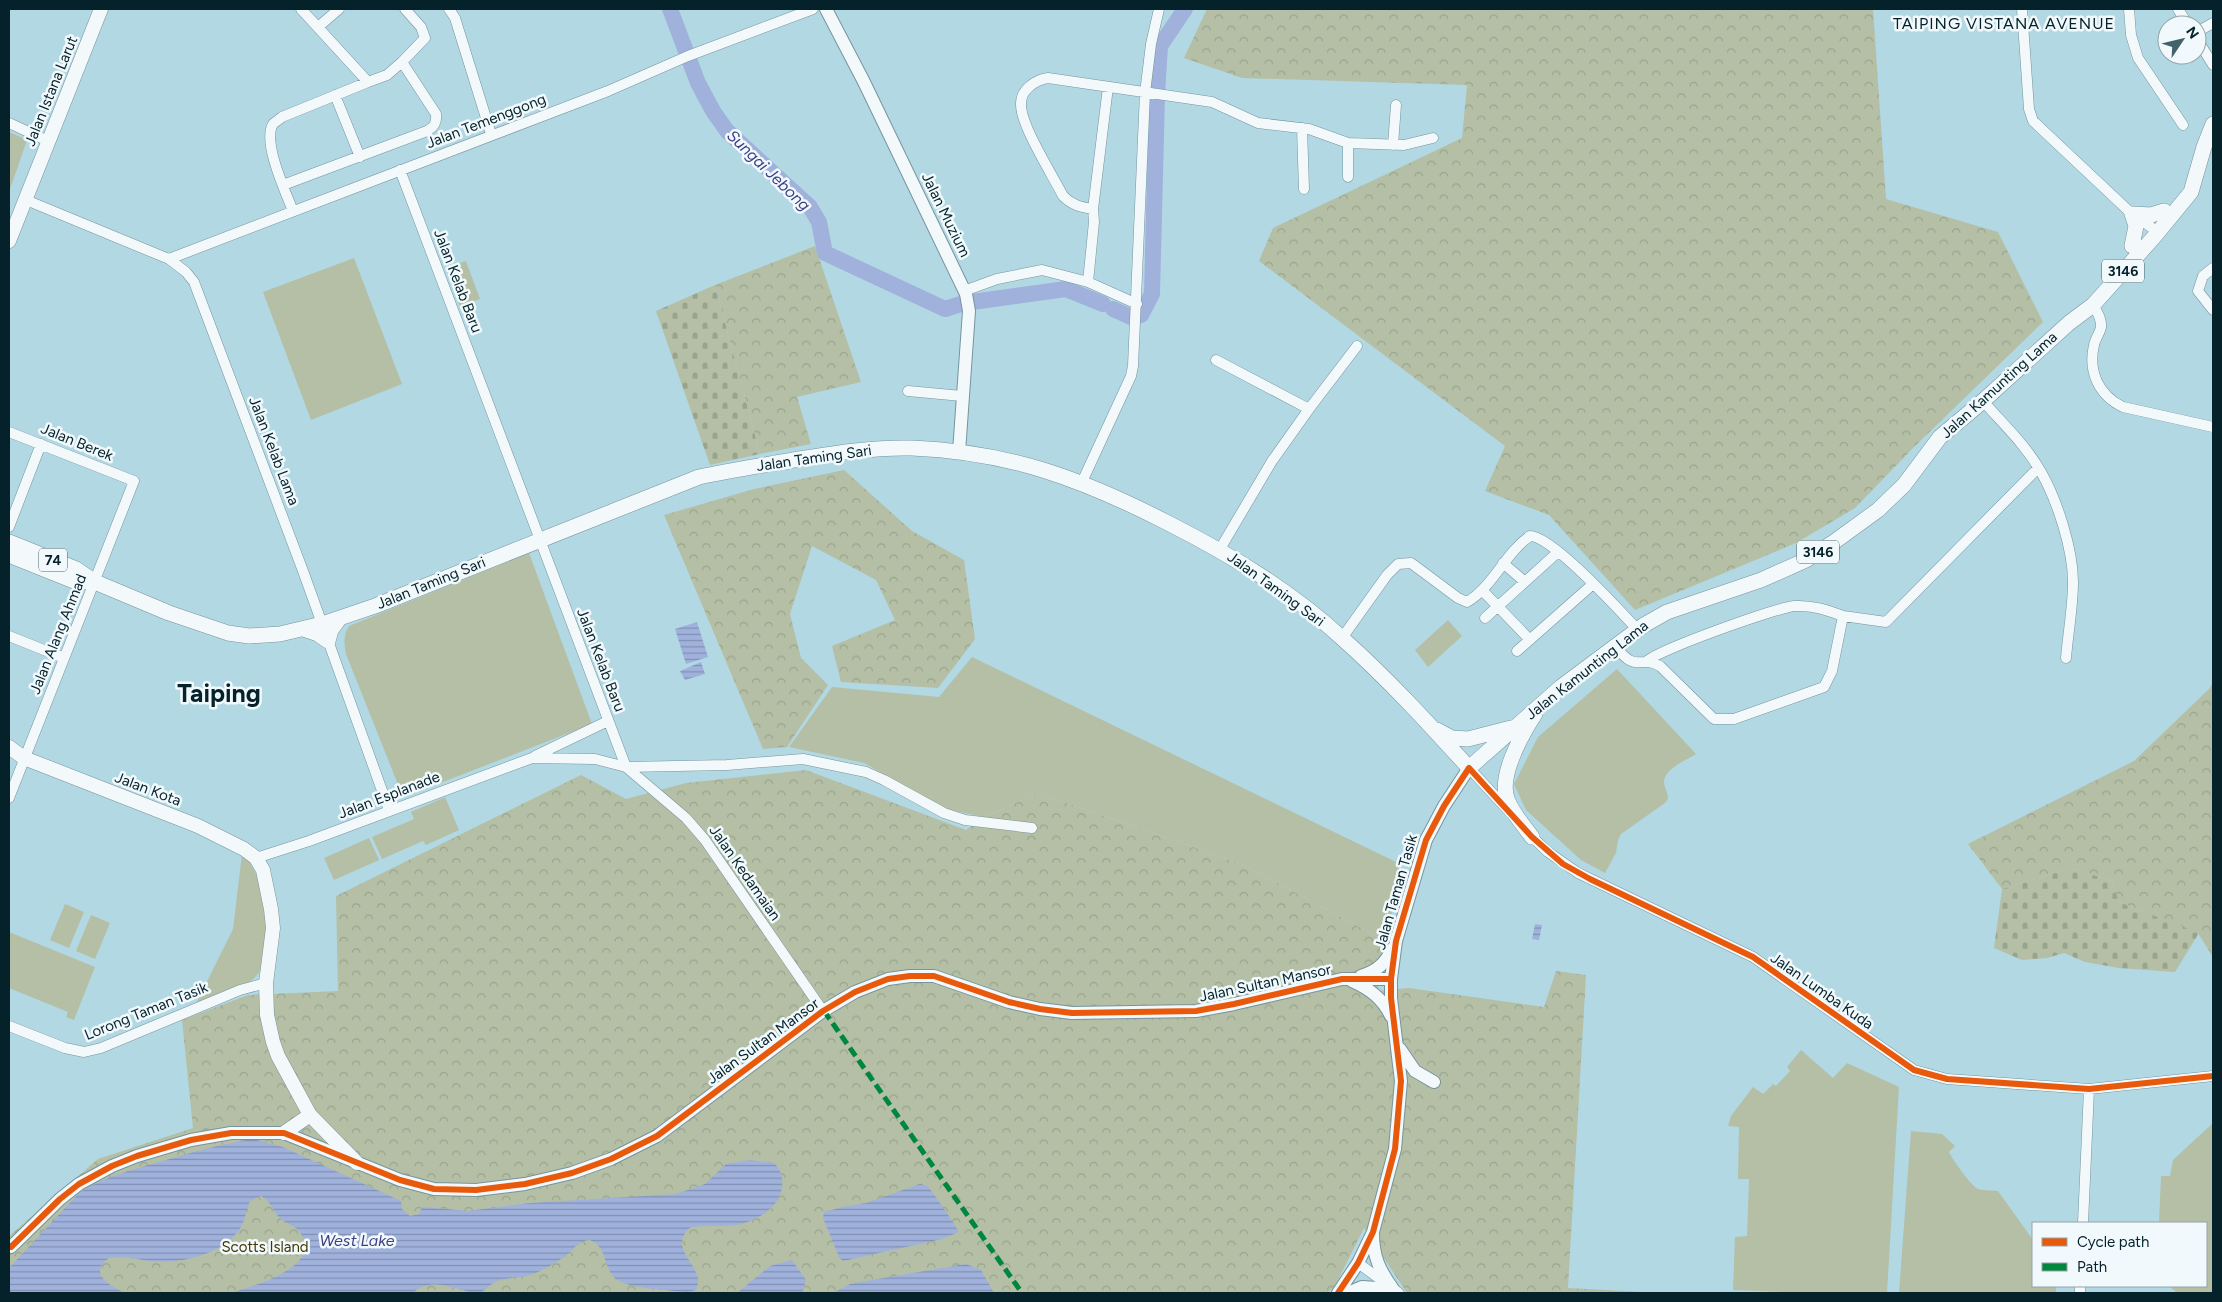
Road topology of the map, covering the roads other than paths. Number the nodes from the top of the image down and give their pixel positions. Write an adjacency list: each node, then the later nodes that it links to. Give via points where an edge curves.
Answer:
1 (102, 9): 24 (main road, Jalan Istana Larut)
2 (302, 9): 11 (street)
3 (339, 9): 11 (street)
4 (405, 9): 12 (street, via 422,27 425,38)
5 (449, 9): 22 (street, via 455,18)
6 (813, 9): 22 (street, Jalan Temenggong)
7 (826, 9): 42 (street, Jalan Muzium)
8 (1159, 9): 15 (street)
9 (2022, 9): 35 (street, via 2029,109 2033,121)
10 (2129, 9): 20 (street, via 2131,36 2138,58)
11 (318, 27): 13 (street)
12 (402, 62): 13 (street, via 387,75); 27 (street, via 436,114 437,121 427,132)
13 (368, 82): 16 (street)
14 (1108, 88): 15 (street); 33 (street); 33 (street, via 1048,78 1029,87 1020,104 1027,125 1064,196 1070,203)
15 (1145, 93): 21 (street, via 1212,102 1258,123); 44 (street)
16 (335, 95): 27 (street); 30 (street, via 273,124 269,137)
17 (1396, 105): 26 (street)
18 (9, 123): 24 (street)
19 (2213, 124): 36 (main road, Jalan Kamunting Lama / 3146, via 2194,178 2185,185)
20 (2184, 125)
21 (1302, 128): 25 (street); 31 (street)
22 (491, 134): 28 (street, Jalan Temenggong)
23 (1433, 138): 26 (street, via 1404,146)
24 (48, 141): 32 (main road, Jalan Istana Larut)
25 (1348, 143): 26 (street); 29 (street)
26 (1393, 145)
27 (360, 157): 30 (street)
28 (400, 170): 34 (street, Jalan Temenggong); 60 (street, Jalan Kelab Baru)
29 (1348, 177)
30 (283, 185): 34 (street)
31 (1304, 190)
32 (26, 200): 37 (main road, Jalan Istana Larut); 39 (street, Jalan Kelab Lama)
33 (1093, 209): 41 (street)
34 (293, 211): 39 (street, Jalan Temenggong)
35 (2132, 214): 36 (street); 36 (main road, via 2151,216); 38 (main road, via 2136,226)
36 (2158, 225): 38 (main road, Jalan Kamunting Lama / 3146); 43 (main road, Jalan Kamunting Lama / 3146)
37 (9, 241)
38 (2132, 246): 43 (main road, Jalan Kamunting Lama / 3146)
39 (169, 259): 74 (street, Jalan Kelab Lama, via 194,282)
40 (2213, 268): 45 (street, via 2203,276 2198,291)
41 (1088, 282): 42 (street, via 1042,270 997,279); 44 (street)
42 (964, 291): 49 (street, Jalan Muzium, via 969,311)
43 (2091, 303): 50 (main road, Jalan Kamunting Lama / 3146); 52 (street, via 2101,322 2092,356 2093,370 2103,394 2123,407)
44 (1137, 304): 58 (street, via 1131,376)
45 (2213, 310)
46 (1357, 346): 51 (street)
47 (1216, 360): 51 (street)
48 (908, 391): 49 (street)
49 (962, 396): 55 (street, Jalan Muzium)
50 (1983, 401): 56 (street, via 2023,445); 76 (main road, Jalan Kamunting Lama / 3146, via 1940,437 1904,485 1878,510 1834,542 1779,572 1667,612)
51 (1309, 408): 62 (street, via 1272,461)
52 (2213, 427)
53 (9, 432): 54 (street, Jalan Berek)
54 (41, 444): 57 (street, Jalan Berek); 59 (street)
55 (959, 452): 58 (main road, Jalan Taming Sari, via 1020,463); 60 (main road, Jalan Taming Sari, via 871,449 730,470 699,478)
56 (2038, 468): 71 (street, via 1886,622); 84 (street, via 2062,524 2069,552 2073,580)
57 (134, 481): 66 (street, Jalan Alang Ahmad)
58 (1082, 482): 62 (main road, Jalan Taming Sari)
59 (9, 526)
60 (539, 540): 73 (main road, Jalan Taming Sari); 87 (street, Jalan Kelab Baru)
61 (9, 542): 66 (main road, Jalan Taming Sari / 74, via 76,570)
62 (1220, 549): 78 (main road, Jalan Taming Sari, via 1282,590)
63 (1558, 552): 65 (street, via 1536,536 1530,536); 67 (street); 68 (street)
64 (9, 555): 66 (main road, Jalan Taming Sari / 74, via 74,581)
65 (1503, 562): 67 (street); 69 (street)
66 (95, 582): 75 (main road, Jalan Taming Sari, via 228,633 268,636); 83 (street, Jalan Alang Ahmad)
67 (1525, 582): 70 (street)
68 (1593, 584): 76 (street); 79 (street)
69 (1482, 590): 70 (street); 78 (street, via 1467,602 1411,563 1398,564)
70 (1498, 606): 72 (street); 79 (street)
71 (1843, 616): 85 (street, via 1808,606 1782,608 1675,646); 85 (street, via 1832,671 1824,687 1734,719 1714,719 1668,672 1655,663)
72 (1485, 618)
73 (339, 619): 74 (main road, Jalan Taming Sari); 80 (main road)
74 (322, 624): 75 (main road, Jalan Taming Sari); 80 (street, Jalan Kelab Lama)
75 (303, 629): 80 (main road)
76 (1637, 629): 81 (main road, Jalan Kamunting Lama / 3146)
77 (9, 636): 83 (street)
78 (1342, 638): 88 (main road, Jalan Taming Sari)
79 (1530, 640): 82 (street)
80 (328, 641): 97 (street, Jalan Kelab Lama)
81 (1615, 646): 85 (street, via 1630,661 1637,664); 86 (main road, Jalan Kamunting Lama / 3146)
82 (1517, 652)
83 (64, 658): 92 (street, Jalan Alang Ahmad)
84 (2066, 658)
85 (1646, 662)
86 (1541, 705): 89 (main road, Jalan Kamunting Lama / 3146); 99 (main road, via 1529,723 1504,779 1508,802)
87 (608, 721): 93 (street, Jalan Esplanade); 94 (street, Jalan Kelab Baru)
88 (1432, 727): 89 (main road, via 1452,738 1468,739); 95 (main road, Jalan Taming Sari)
89 (1514, 728): 95 (main road, Jalan Kamunting Lama / 3146)
90 (9, 747): 92 (main road, Jalan Kota)
91 (9, 758): 92 (main road, Jalan Kota)
92 (24, 758): 96 (street, Jalan Alang Ahmad); 100 (main road, Jalan Kota, via 198,826)
93 (532, 758): 94 (street, Jalan Esplanade, via 595,759); 97 (street, Jalan Esplanade)
94 (626, 767): 98 (street, via 727,765 803,759 866,772 944,813 965,820); 105 (street, Jalan Kedamaian, via 686,818 705,840)
95 (1469, 768): 99 (street, Jalan Lumba Kuda); 101 (street, Jalan Taman Tasik, via 1426,840)
96 (9, 798)
97 (390, 810): 100 (street, Jalan Esplanade)
98 (1032, 828)
99 (1532, 837): 111 (street, Jalan Lumba Kuda, via 1578,873 1753,957 1914,1070 1947,1079)
100 (256, 858): 104 (main road, Jalan Sultan Mansor, via 268,889 273,928)
101 (1396, 941): 102 (street, via 1382,966 1372,973); 103 (street, Jalan Taman Tasik)
102 (1348, 979): 103 (street); 105 (street, Jalan Sultan Mansor, via 1196,1011 1072,1013 1009,1002 934,976 910,976 888,979 867,987); 106 (street, via 1376,994)
103 (1391, 979): 106 (street, Jalan Taman Tasik)
104 (266, 984): 107 (street, Lorong Taman Tasik, via 240,990 101,1048 84,1052); 112 (main road, Jalan Sultan Mansor, via 273,1042)
105 (824, 1011): 114 (street, Jalan Sultan Mansor, via 657,1136 611,1160 572,1173 525,1184 458,1191 406,1182)
106 (1394, 1021): 108 (street, Jalan Taman Tasik)
107 (9, 1026)
108 (1398, 1045): 110 (street, via 1410,1066); 116 (street, Jalan Taman Tasik, via 1401,1081 1395,1149)
109 (2213, 1076): 111 (street, Jalan Lumba Kuda)
110 (1434, 1082)
111 (2089, 1089): 115 (street)
112 (310, 1115): 113 (main road); 114 (main road, Jalan Sultan Mansor)
113 (284, 1133): 114 (street); 117 (street, via 231,1133 192,1140 112,1166 66,1194)
114 (357, 1163)
115 (2083, 1222)
116 (1373, 1232): 118 (street, Jalan Taman Tasik); 119 (street, via 1376,1262)
117 (10, 1246)
118 (1358, 1263): 119 (street); 120 (street, Jalan Taman Tasik)
119 (1396, 1291): 121 (street, via 1362,1287)
120 (1338, 1293)
121 (1348, 1293)

